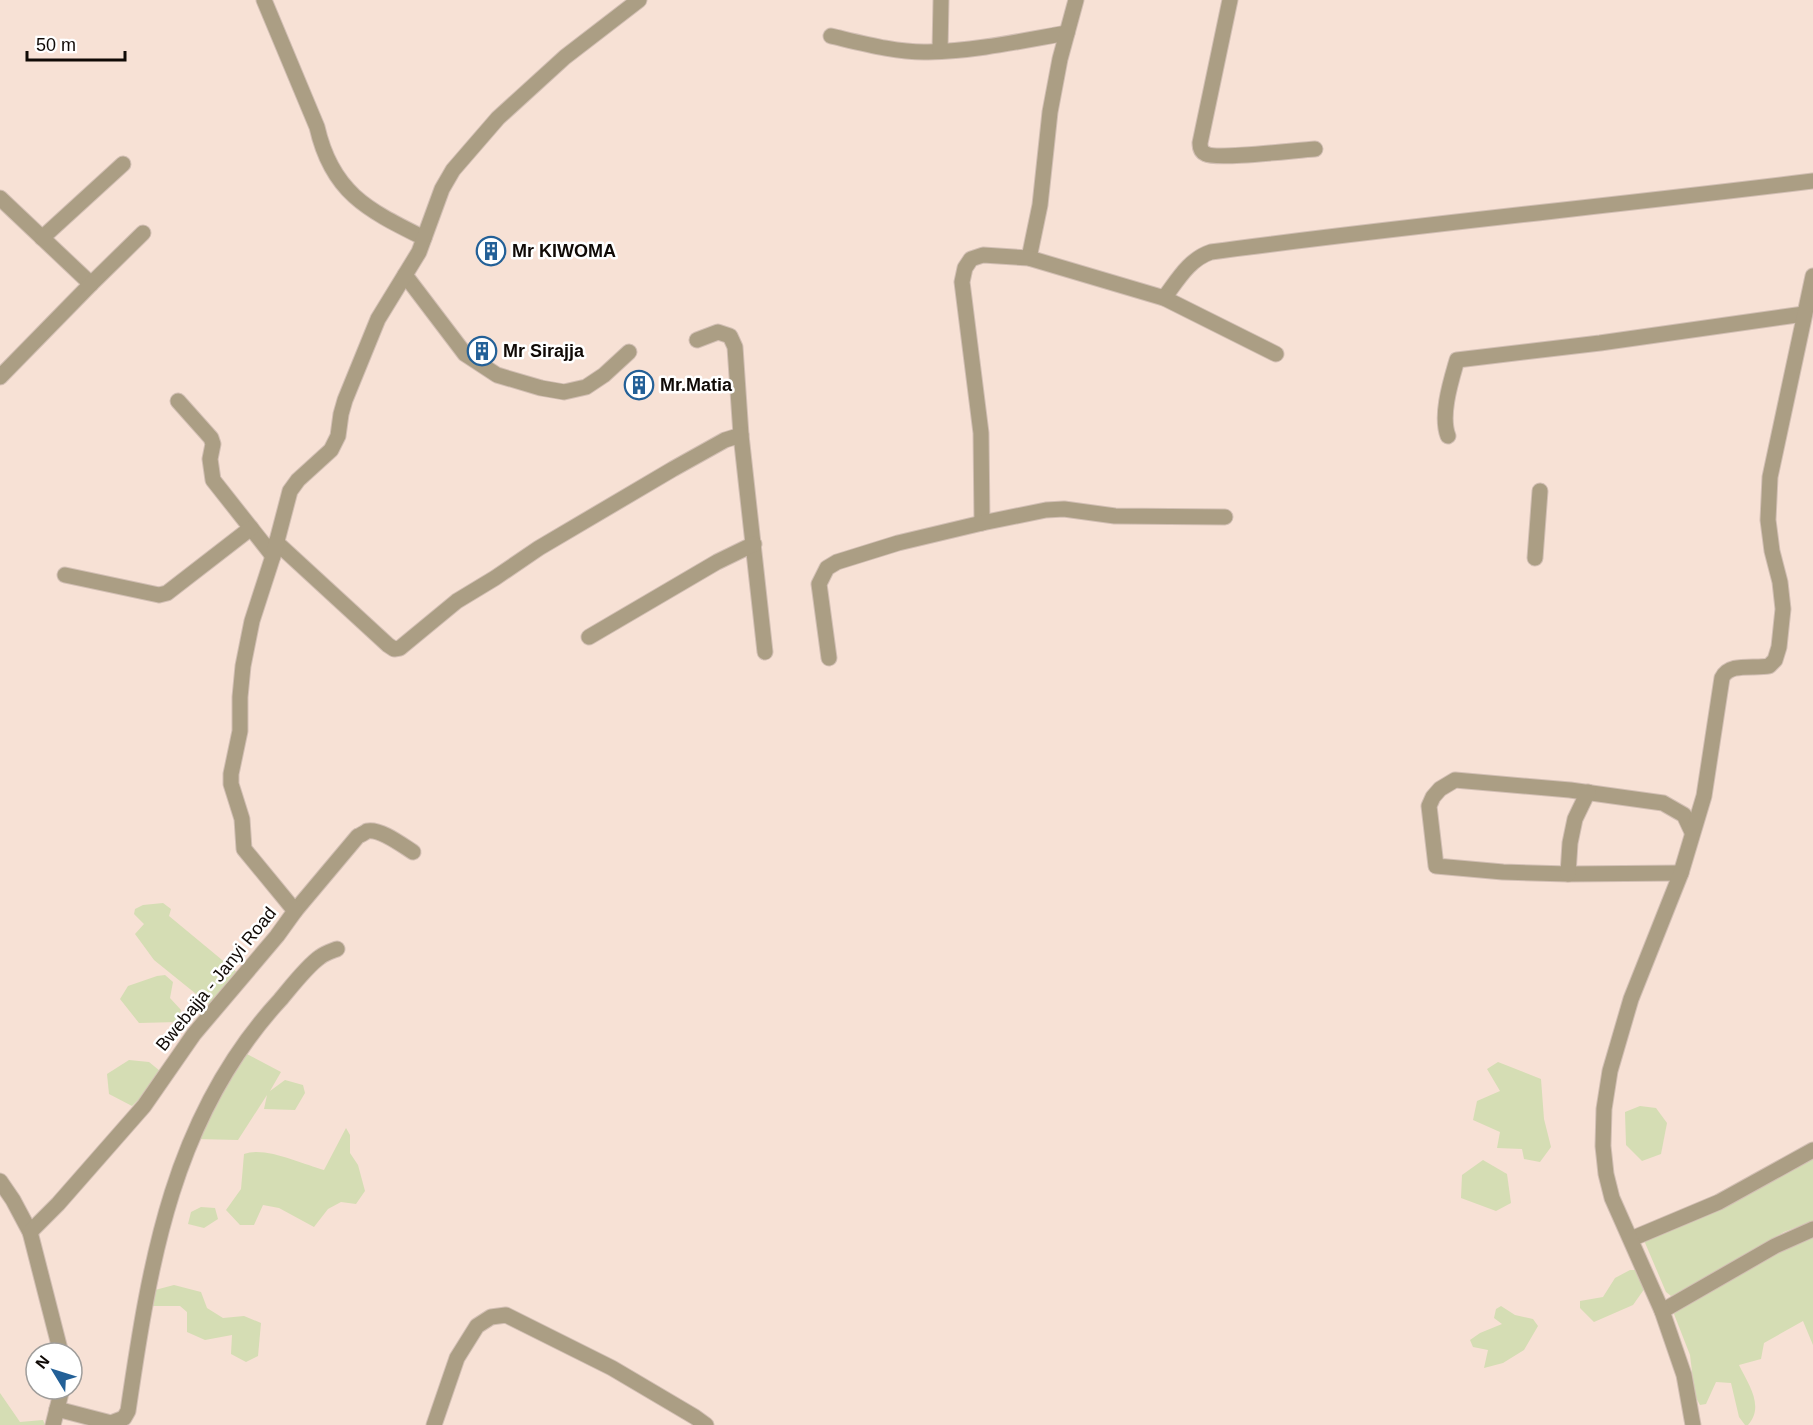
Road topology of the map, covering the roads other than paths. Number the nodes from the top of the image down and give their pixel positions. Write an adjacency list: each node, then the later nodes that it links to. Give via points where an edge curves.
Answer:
1 (264, 0): 15 (street, via 332,170 362,204)
2 (639, 0): 15 (street, Bwebajja - Janyi Road, via 565,57 479,139 442,189)
3 (942, 0): 8 (street)
4 (1076, 0): 6 (street)
5 (1230, 0): 9 (street, via 1200,150 1204,154 1229,156)
6 (1067, 33): 8 (street, via 976,49); 16 (street, via 1050,112 1040,205)
7 (831, 36): 8 (street, via 880,47)
8 (940, 51)
9 (1315, 149)
10 (123, 164): 14 (street)
11 (1813, 181): 20 (street, via 1210,252 1199,256)
12 (0, 198): 14 (street)
13 (143, 233): 19 (street)
14 (42, 238): 19 (street)
15 (424, 238): 17 (street, Bwebajja - Janyi Road)
16 (1029, 258): 20 (street); 31 (street, via 983,255 971,259 962,282 981,433)
17 (405, 274): 23 (street, via 465,354 497,375 564,392 586,387); 34 (street, Bwebajja - Janyi Road, via 370,338 331,450 290,491)
18 (1813, 276): 21 (street)
19 (91, 284): 25 (street)
20 (1164, 298): 24 (street)
21 (1804, 315): 28 (street, via 1457,360 1446,413); 41 (street, via 1768,493 1772,551 1783,609 1779,647 1769,666 1730,668 1724,672 1704,796)
22 (697, 340): 27 (street, via 718,332 730,336 735,347)
23 (629, 352)
24 (1276, 354)
25 (0, 377)
26 (178, 401): 32 (street, via 211,438 213,480)
27 (741, 435): 33 (street); 34 (street, via 673,469 539,548 457,601 397,649)
28 (1448, 436)
29 (1540, 491): 35 (street)
30 (1225, 517): 31 (street, via 1116,516 1064,509)
31 (982, 523): 39 (street, via 898,543 827,568 819,584)
32 (251, 528): 34 (street); 36 (street, via 167,593 159,595)
33 (754, 544): 37 (street); 38 (street)
34 (274, 549): 45 (street, Bwebajja - Janyi Road, via 243,666 240,731 231,784 242,819 244,849)
35 (1535, 558)
36 (65, 575)
37 (589, 637)
38 (765, 652)
39 (829, 658)
40 (1588, 792): 41 (street, via 1663,803 1684,816); 44 (street, via 1575,819); 44 (street, via 1455,780 1440,789 1429,806 1436,866)
41 (1692, 832): 43 (street)
42 (412, 852): 45 (street, via 374,831 358,836)
43 (1681, 873): 44 (street); 53 (street, via 1631,999 1610,1071 1604,1109 1606,1174 1612,1198)
44 (1568, 874)
45 (295, 912): 52 (street, Bwebajja - Janyi Road, via 194,1034 144,1106)
46 (337, 949): 57 (street, via 320,957 262,1018 214,1091 190,1142 156,1247 124,1418 111,1423)
47 (1813, 1150): 53 (street, via 1719,1202)
48 (0, 1181): 50 (street)
49 (0, 1203): 50 (street)
50 (16, 1207): 52 (street)
51 (1813, 1229): 54 (street, via 1775,1246)
52 (30, 1232): 55 (street)
53 (1631, 1239): 54 (street)
54 (1662, 1311): 61 (street, via 1684,1375)
55 (58, 1341)
56 (59, 1401): 57 (street)
57 (57, 1408): 58 (street)
58 (53, 1425)
59 (434, 1425): 60 (street, via 458,1358 477,1326 491,1317 506,1315 612,1368)
60 (706, 1425)
61 (1693, 1425)

